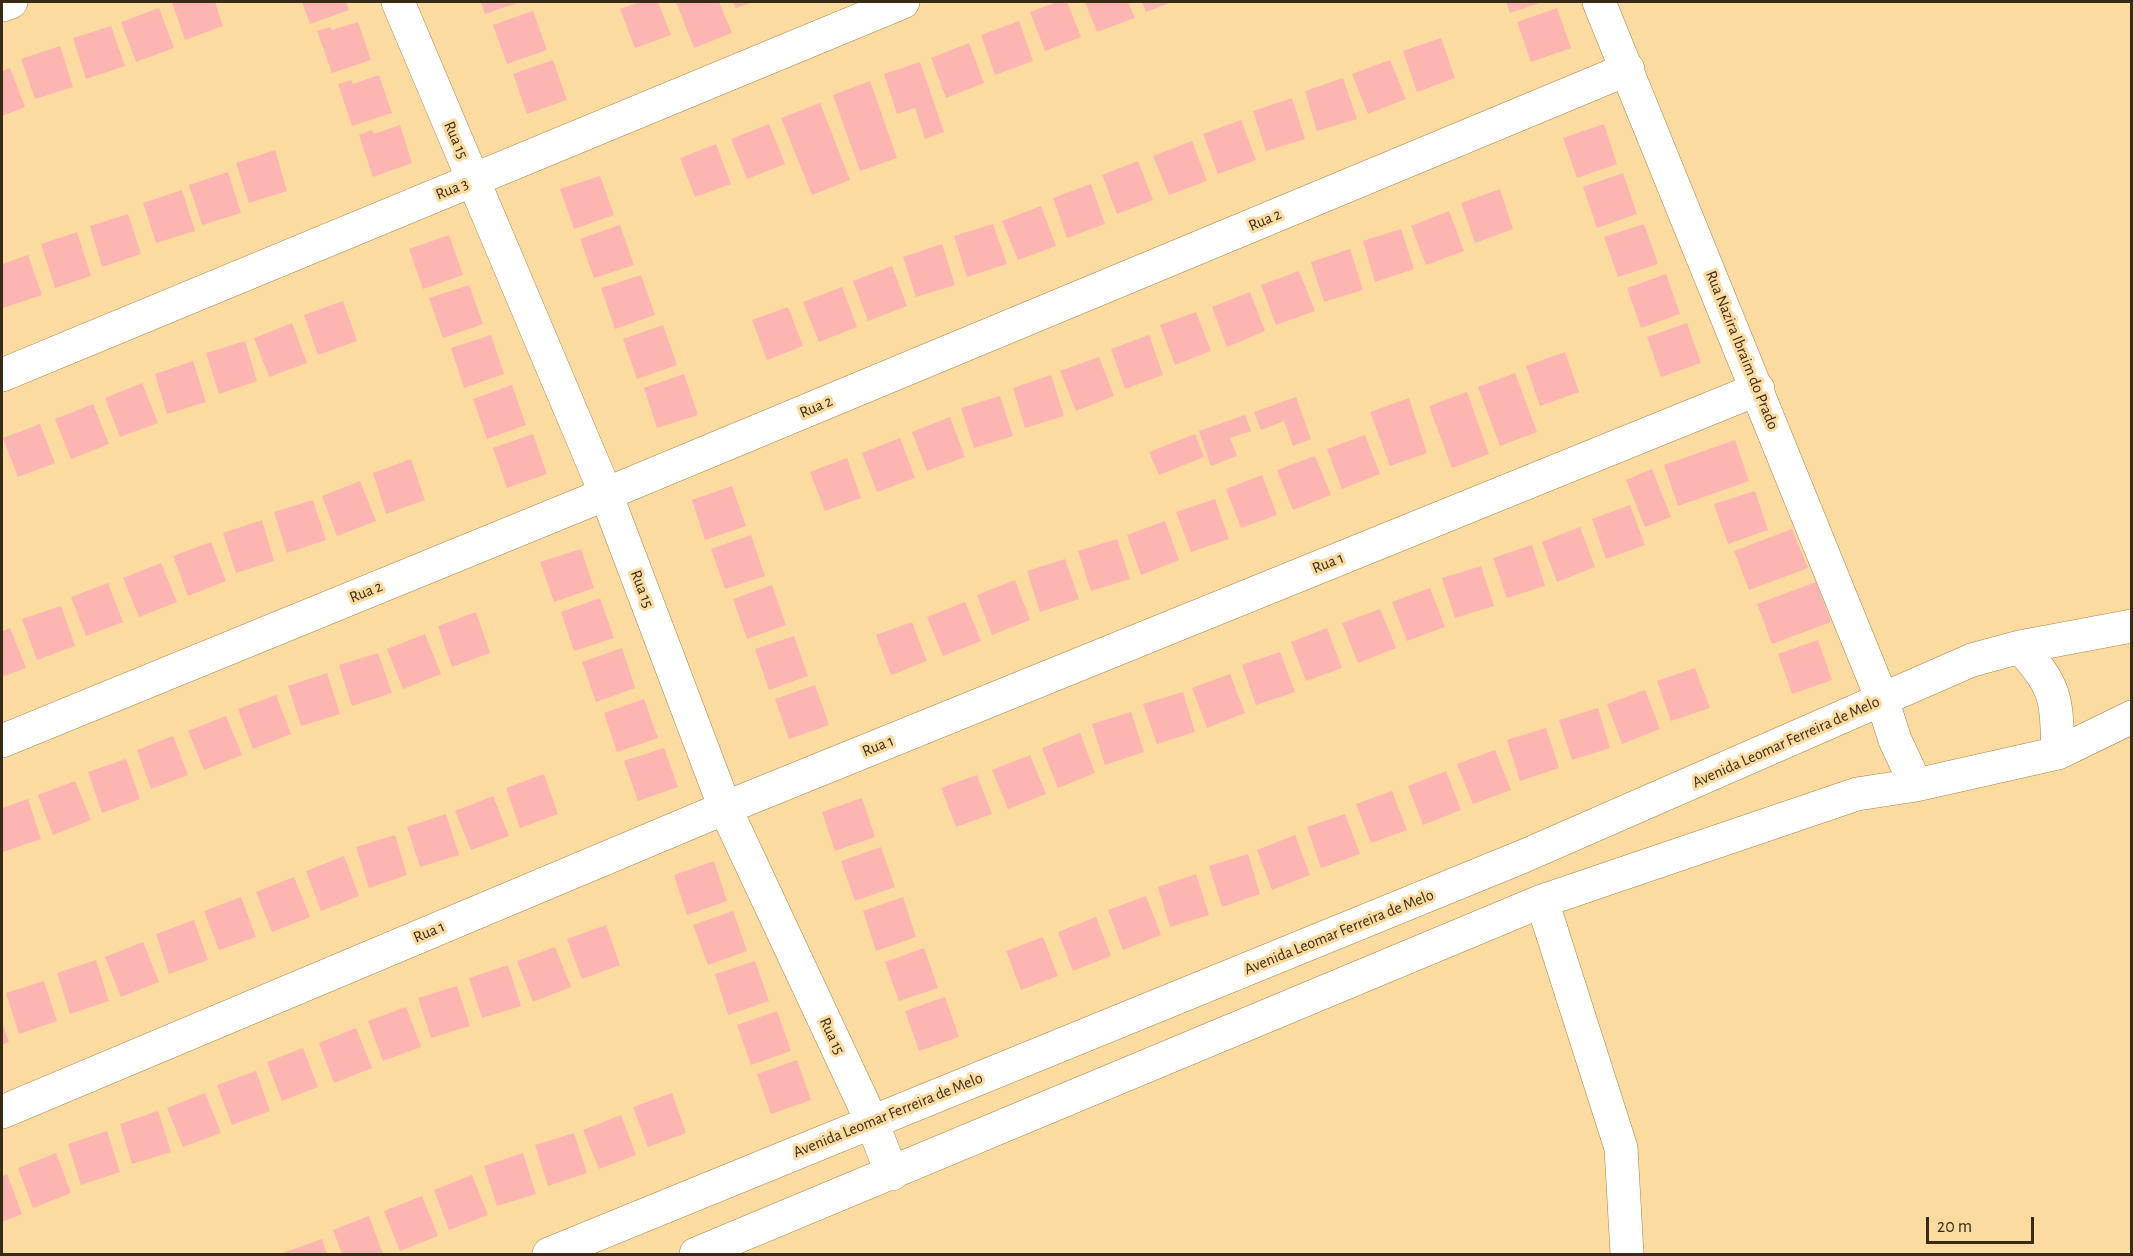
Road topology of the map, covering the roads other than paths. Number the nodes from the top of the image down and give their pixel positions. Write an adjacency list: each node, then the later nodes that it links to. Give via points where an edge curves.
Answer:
1 (11, 2): 5 (street)
2 (398, 2): 7 (street, Rua 15)
3 (903, 2): 7 (street, Rua 3)
4 (1599, 2): 6 (street, Rua Nazira Ibraim do Prado)
5 (2, 5)
6 (1628, 69): 9 (street, Rua Nazira Ibraim do Prado); 10 (street, Rua 2)
7 (473, 180): 8 (street, Rua 3); 10 (street, Rua 15)
8 (2, 375)
9 (1758, 389): 13 (street, Rua Nazira Ibraim do Prado); 18 (street, Rua 1)
10 (606, 494): 15 (street, Rua 2); 18 (street, Rua 15)
11 (2132, 626): 12 (street, Avenida Leomar Ferreira de Melo)
12 (2020, 647): 13 (street, Avenida Leomar Ferreira de Melo, via 1972,660); 16 (street, via 2046,678 2056,702)
13 (1882, 699): 17 (street, Rua Nazira Ibraim do Prado); 21 (street, Avenida Leomar Ferreira de Melo, via 1524,856)
14 (2132, 717): 16 (street)
15 (2, 741)
16 (2058, 753): 17 (street)
17 (1916, 785): 19 (street, via 1857,794)
18 (725, 808): 20 (street, Rua 1); 21 (street, Rua 15)
19 (1542, 901): 22 (street); 25 (street, via 1621,1148)
20 (2, 1112)
21 (872, 1122): 22 (street, Rua 15); 23 (street, Avenida Leomar Ferreira de Melo)
22 (892, 1174): 24 (street)
23 (549, 1254)
24 (696, 1254)
25 (1628, 1254)

